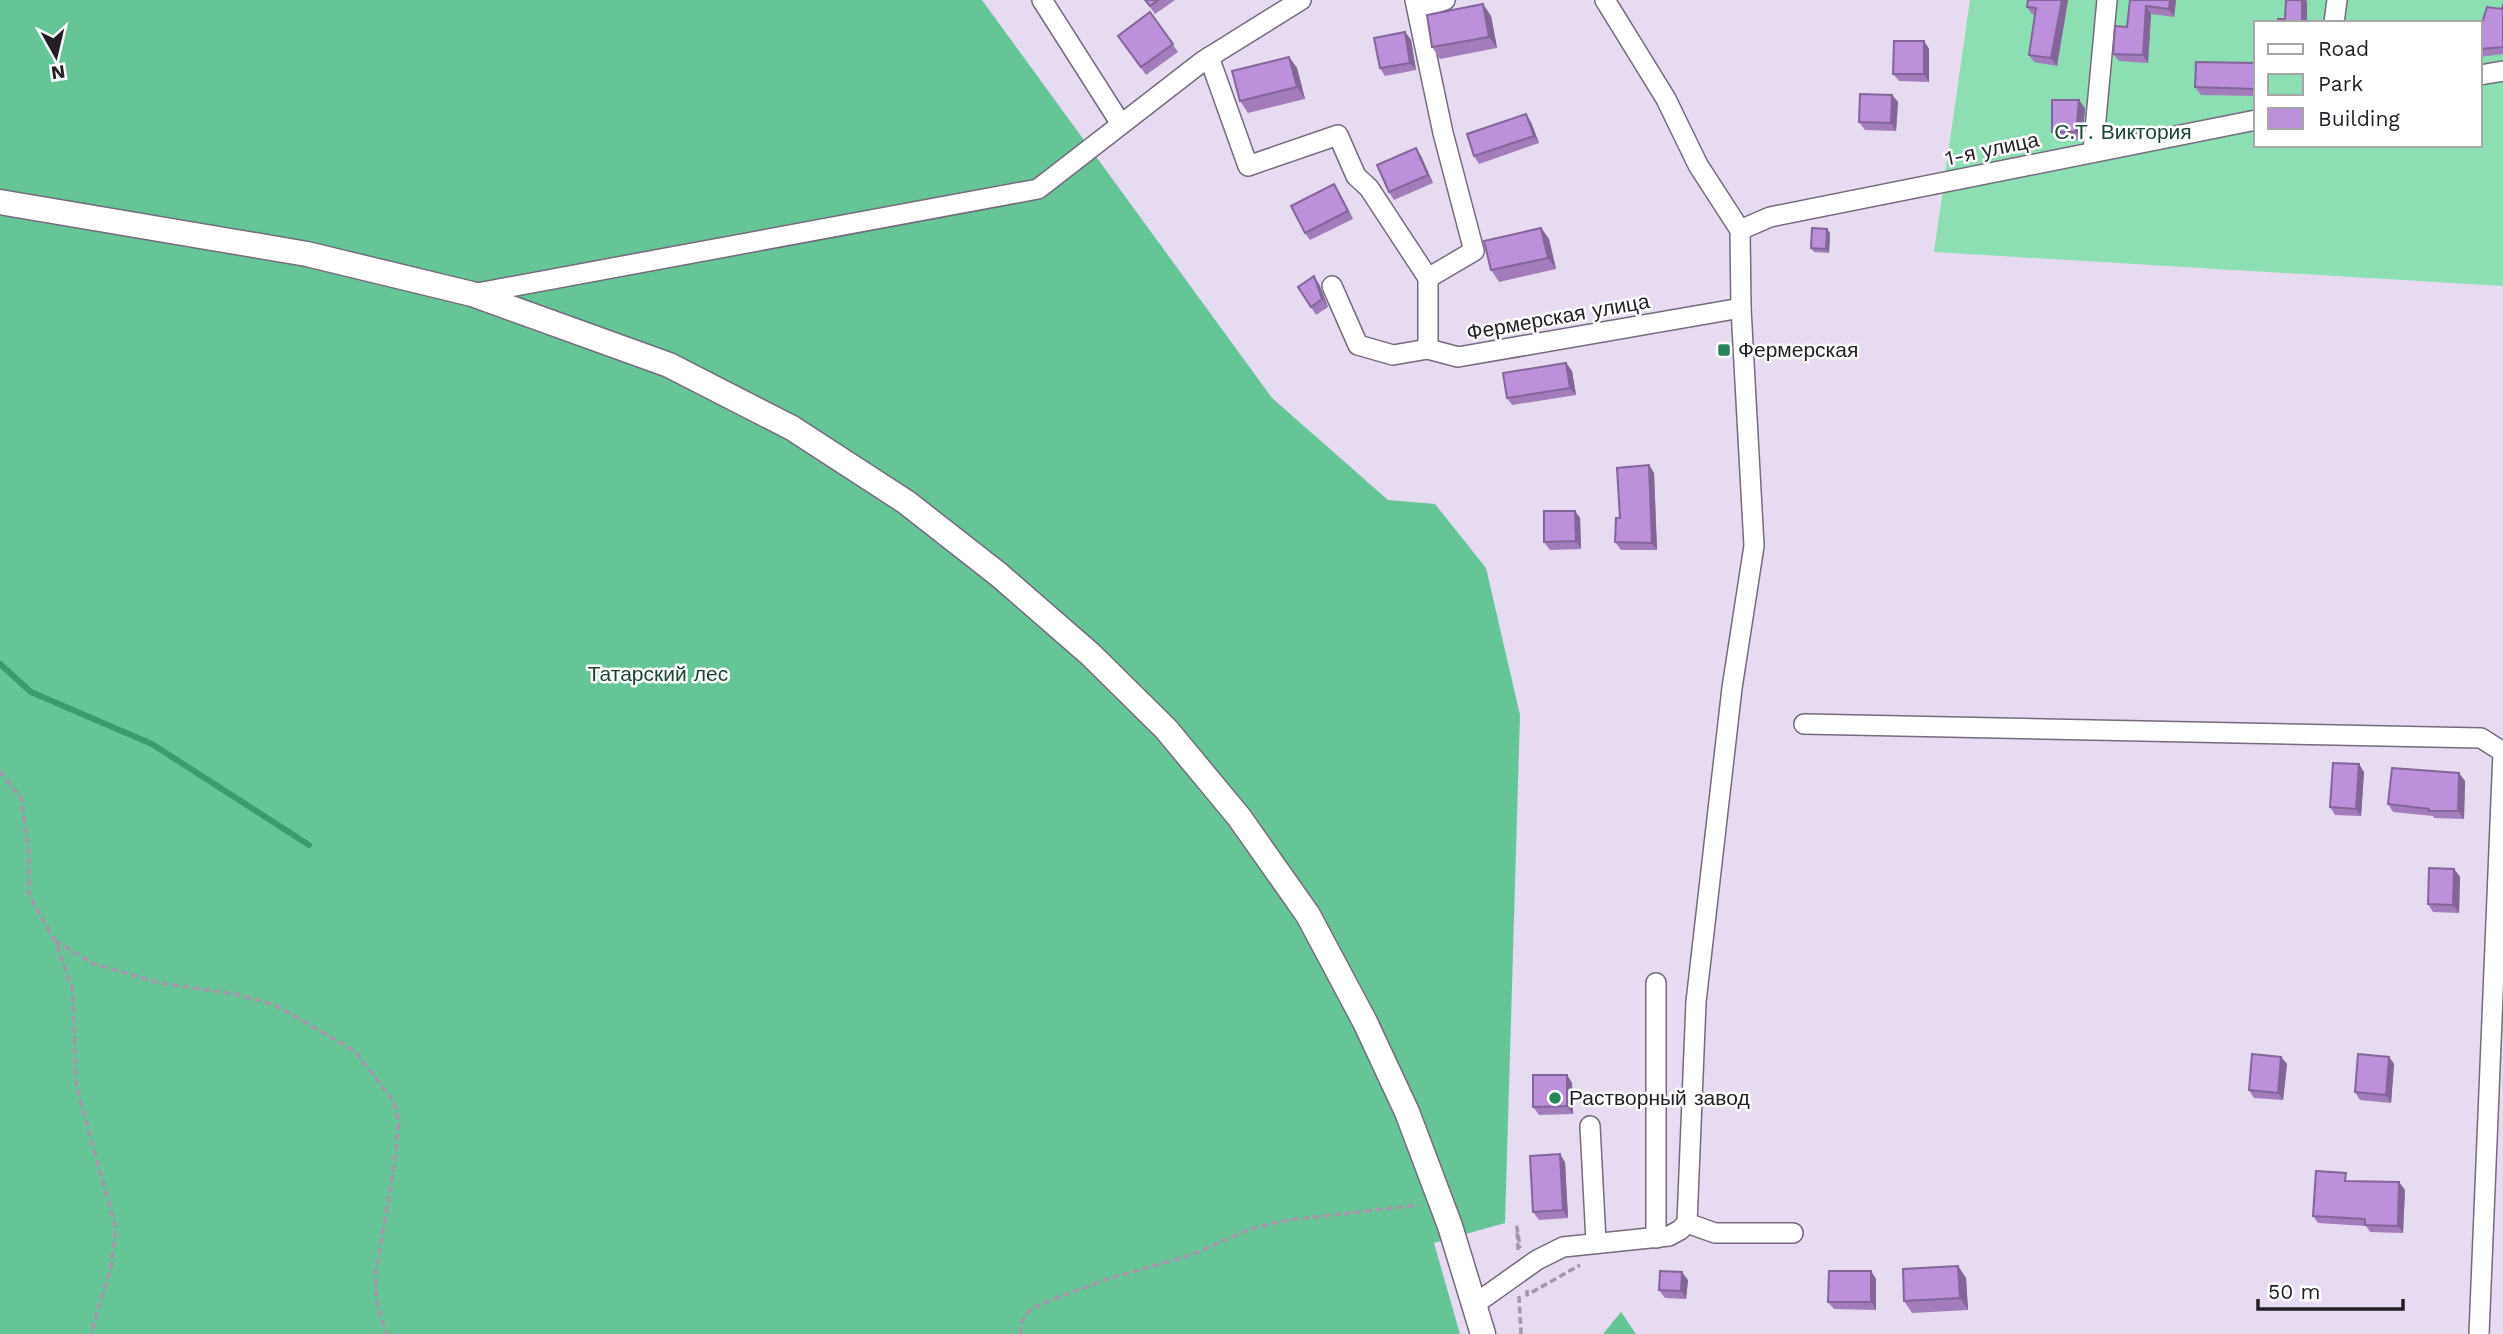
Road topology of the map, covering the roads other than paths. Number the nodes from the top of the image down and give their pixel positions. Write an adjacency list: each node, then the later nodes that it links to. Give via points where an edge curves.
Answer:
1 (1042, 0): 13 (street)
2 (1301, 0): 9 (street)
3 (1445, 0): 7 (street)
4 (1605, 0): 16 (street)
5 (2107, 0): 14 (street)
6 (2337, 0): 8 (street)
7 (1416, 5): 17 (street, via 1474,251)
8 (2334, 21)
9 (1209, 57): 13 (street); 17 (street, via 1248,166 1338,135 1356,177 1369,188)
10 (2503, 71): 11 (street)
11 (2482, 75)
12 (2254, 120): 14 (street, 1-я улица)
13 (1121, 124): 19 (street, via 1038,189)
14 (2093, 151): 16 (street, 1-я улица, via 1770,217)
15 (0, 202): 19 (main road, via 307,254)
16 (1740, 230): 20 (street)
17 (1428, 278): 21 (street)
18 (1332, 286): 21 (street, via 1358,345 1393,355)
19 (472, 294): 29 (main road, via 669,365 792,428 906,502 998,574 1090,654 1166,729 1239,817 1308,915 1406,1112)
20 (1741, 309): 21 (street, Фермерская улица, via 1458,357); 25 (street, via 1754,546 1732,688 1696,1002)
21 (1428, 349)
22 (1804, 724): 31 (street, via 2481,738 2503,752)
23 (1656, 983): 27 (street)
24 (1590, 1126): 28 (street)
25 (1687, 1223): 26 (street, via 1715,1233); 27 (street, via 1669,1236)
26 (1793, 1233)
27 (1656, 1238): 28 (street)
28 (1596, 1242): 29 (street, via 1563,1247 1537,1259)
29 (1475, 1304): 30 (main road)
30 (1483, 1334)
31 (2479, 1334)

